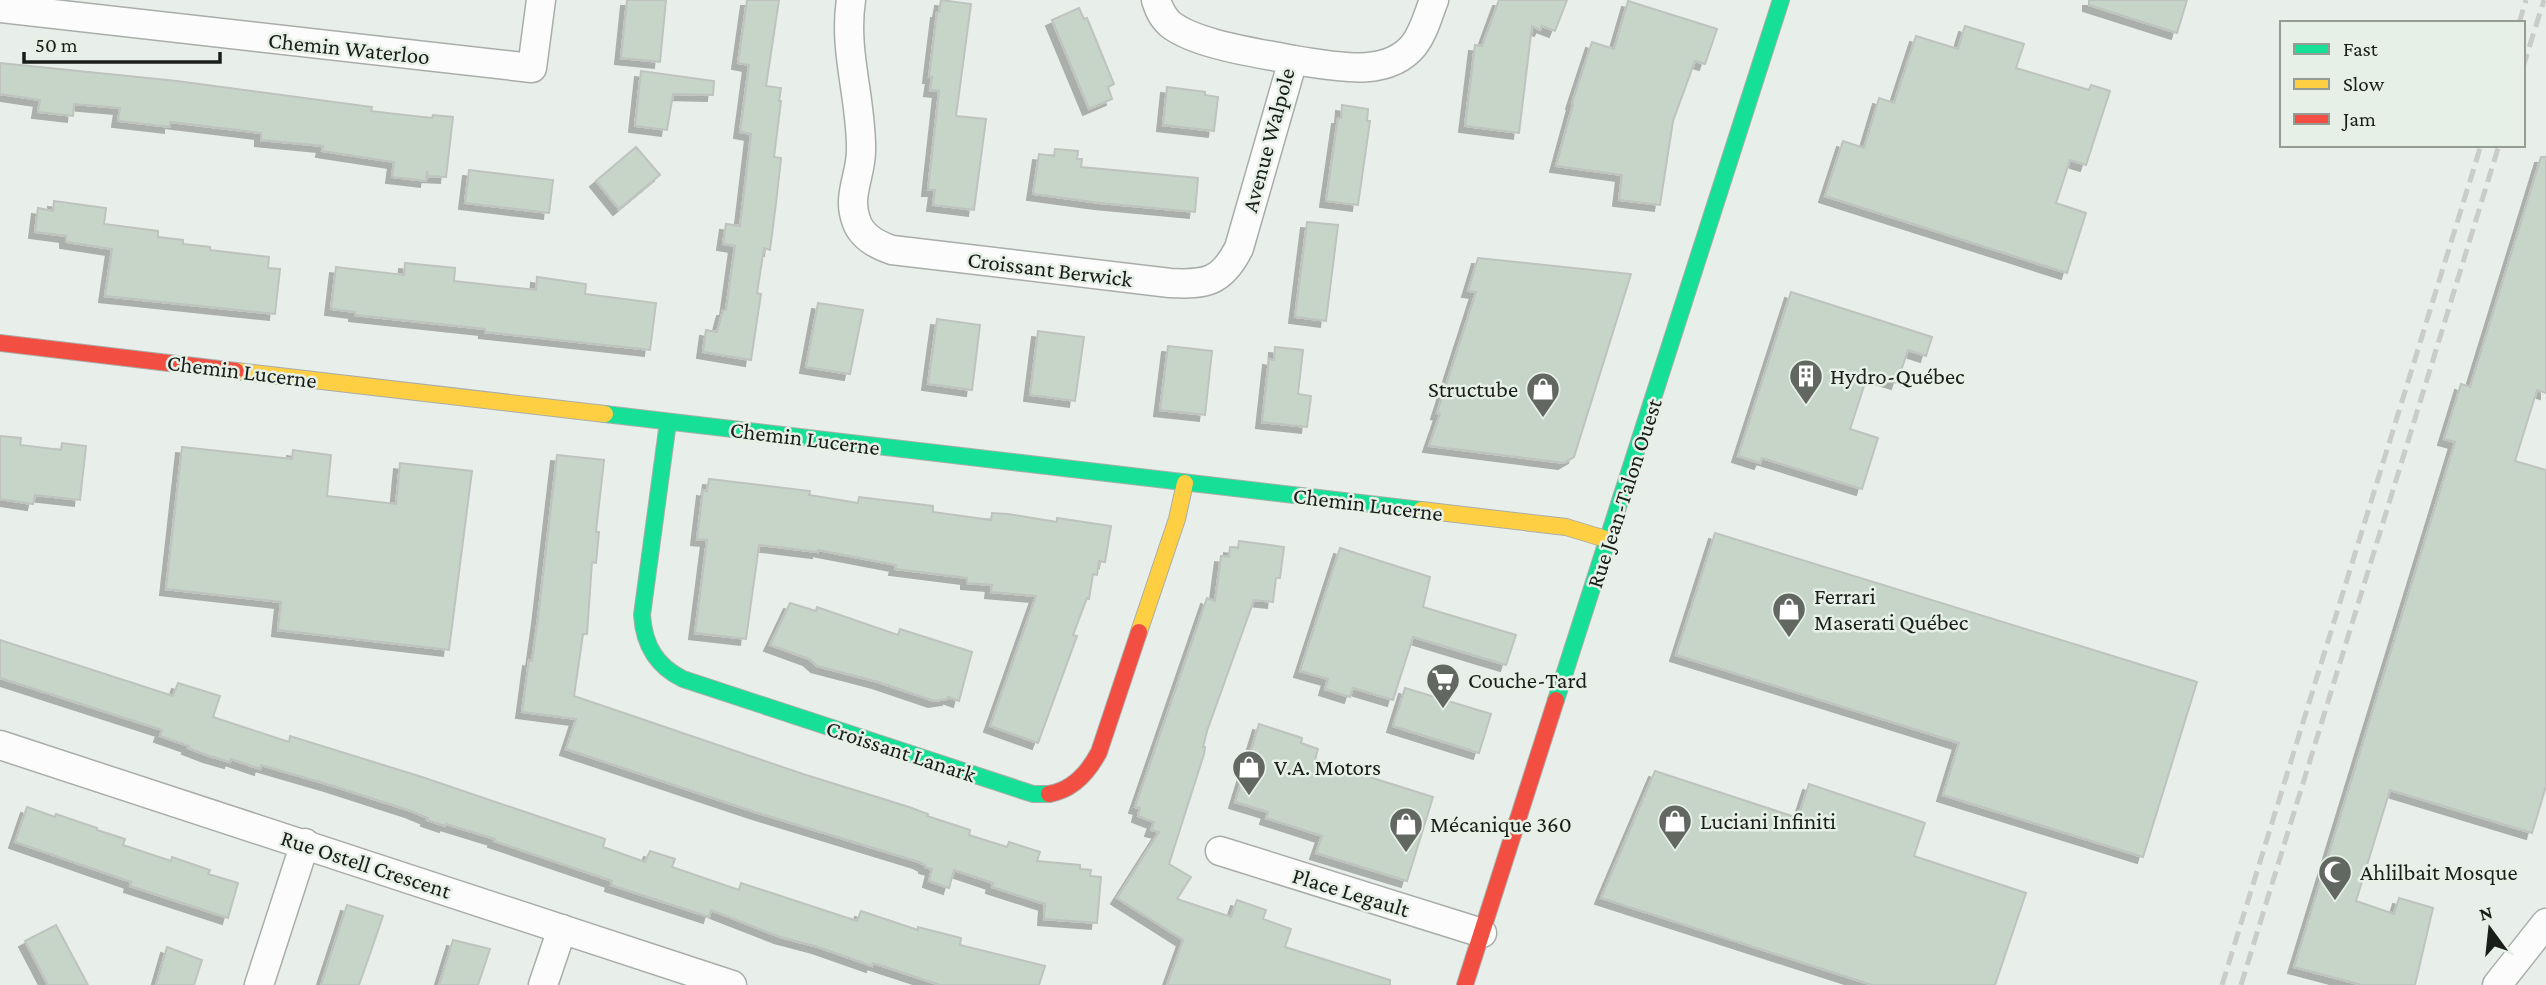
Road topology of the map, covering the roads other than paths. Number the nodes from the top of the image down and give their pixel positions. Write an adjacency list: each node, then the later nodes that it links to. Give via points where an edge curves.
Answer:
1 (541, 0): 7 (street, Chemin Waterloo, via 532,68)
2 (851, 0): 9 (street, Croissant Berwick, via 850,54 862,155 853,193 856,222 870,240 892,250 1201,284 1213,280 1230,264)
3 (1156, 0): 8 (street, Avenue Walpole, via 1170,24 1189,34)
4 (1434, 0): 8 (street, via 1422,34 1393,62 1361,66)
5 (1781, 0): 13 (main road, Rue Jean-Talon Ouest)
6 (0, 8): 7 (street, Chemin Waterloo)
7 (160, 13)
8 (1293, 60): 9 (street, Avenue Walpole)
9 (1239, 248)
10 (0, 343): 11 (main road, Chemin Lucerne)
11 (668, 422): 12 (main road, Chemin Lucerne); 12 (main road, Croissant Lanark, via 642,615 646,641 659,664 682,679 1032,794 1052,794 1070,787 1084,776 1099,752)
12 (1185, 483): 13 (main road, Chemin Lucerne, via 1566,527)
13 (1609, 540): 19 (main road, Rue Jean-Talon Ouest)
14 (0, 745): 15 (street, Rue Ostell Crescent)
15 (305, 844): 18 (street, Rue Ostell Crescent); 20 (street)
16 (1220, 851): 19 (street, Place Legault)
17 (2546, 923): 24 (street)
18 (562, 929): 21 (street); 22 (street, Rue Ostell Crescent)
19 (1482, 933): 23 (main road, Rue Jean-Talon Ouest)
20 (259, 985)
21 (543, 985)
22 (732, 985)
23 (1465, 985)
24 (2497, 985)

